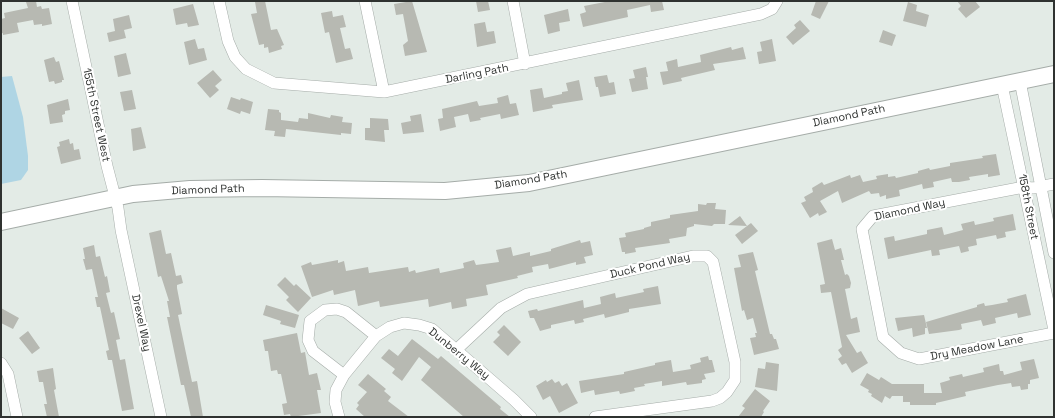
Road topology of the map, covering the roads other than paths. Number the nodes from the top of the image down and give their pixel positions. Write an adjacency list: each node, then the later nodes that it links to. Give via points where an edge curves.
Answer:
1 (72, 1): 14 (street, 155th Street West)
2 (219, 1): 10 (street, Darling Path, via 228,41 235,57 246,69 274,83)
3 (365, 1): 10 (street)
4 (512, 1): 6 (street)
5 (777, 1): 6 (street, Darling Path, via 772,9 761,14)
6 (525, 64): 10 (street, Darling Path)
7 (1054, 74): 8 (street, Diamond Path)
8 (1020, 81): 9 (street, Diamond Path); 12 (street, 158th Street)
9 (1002, 85): 13 (street, 158th Street); 14 (street, Diamond Path, via 529,183 445,191 190,189)
10 (384, 92)
11 (1054, 184): 12 (street)
12 (1040, 186): 13 (street); 17 (street, 158th Street)
13 (1024, 187): 18 (street, 158th Street); 22 (street, Diamond Way, via 873,216 862,229 883,337)
14 (115, 197): 15 (street, Diamond Path); 16 (street, 155th Street West)
15 (1, 222)
16 (121, 230): 27 (street, Drexel Way)
17 (1054, 253)
18 (1054, 330)
19 (1054, 333): 22 (street, Dry Meadow Lane, via 919,359)
20 (376, 336): 21 (street, Dunberry Way, via 390,327 404,323 419,325 432,329); 24 (street, Dunberry Way); 24 (street, via 346,312 337,309 325,310 310,321 308,340 313,351)
21 (456, 350): 25 (street, Duck Pond Way, via 501,308 527,294 693,256 707,256 713,262 735,362 735,380 727,392 712,401); 29 (street, Dunberry Way)
22 (901, 353)
23 (1, 363): 26 (street, via 8,374)
24 (344, 375): 28 (street, Dunberry Way, via 336,390)
25 (634, 414): 30 (street, Duck Pond Way)
26 (17, 417)
27 (160, 417)
28 (338, 417)
29 (531, 417)
30 (595, 417)

